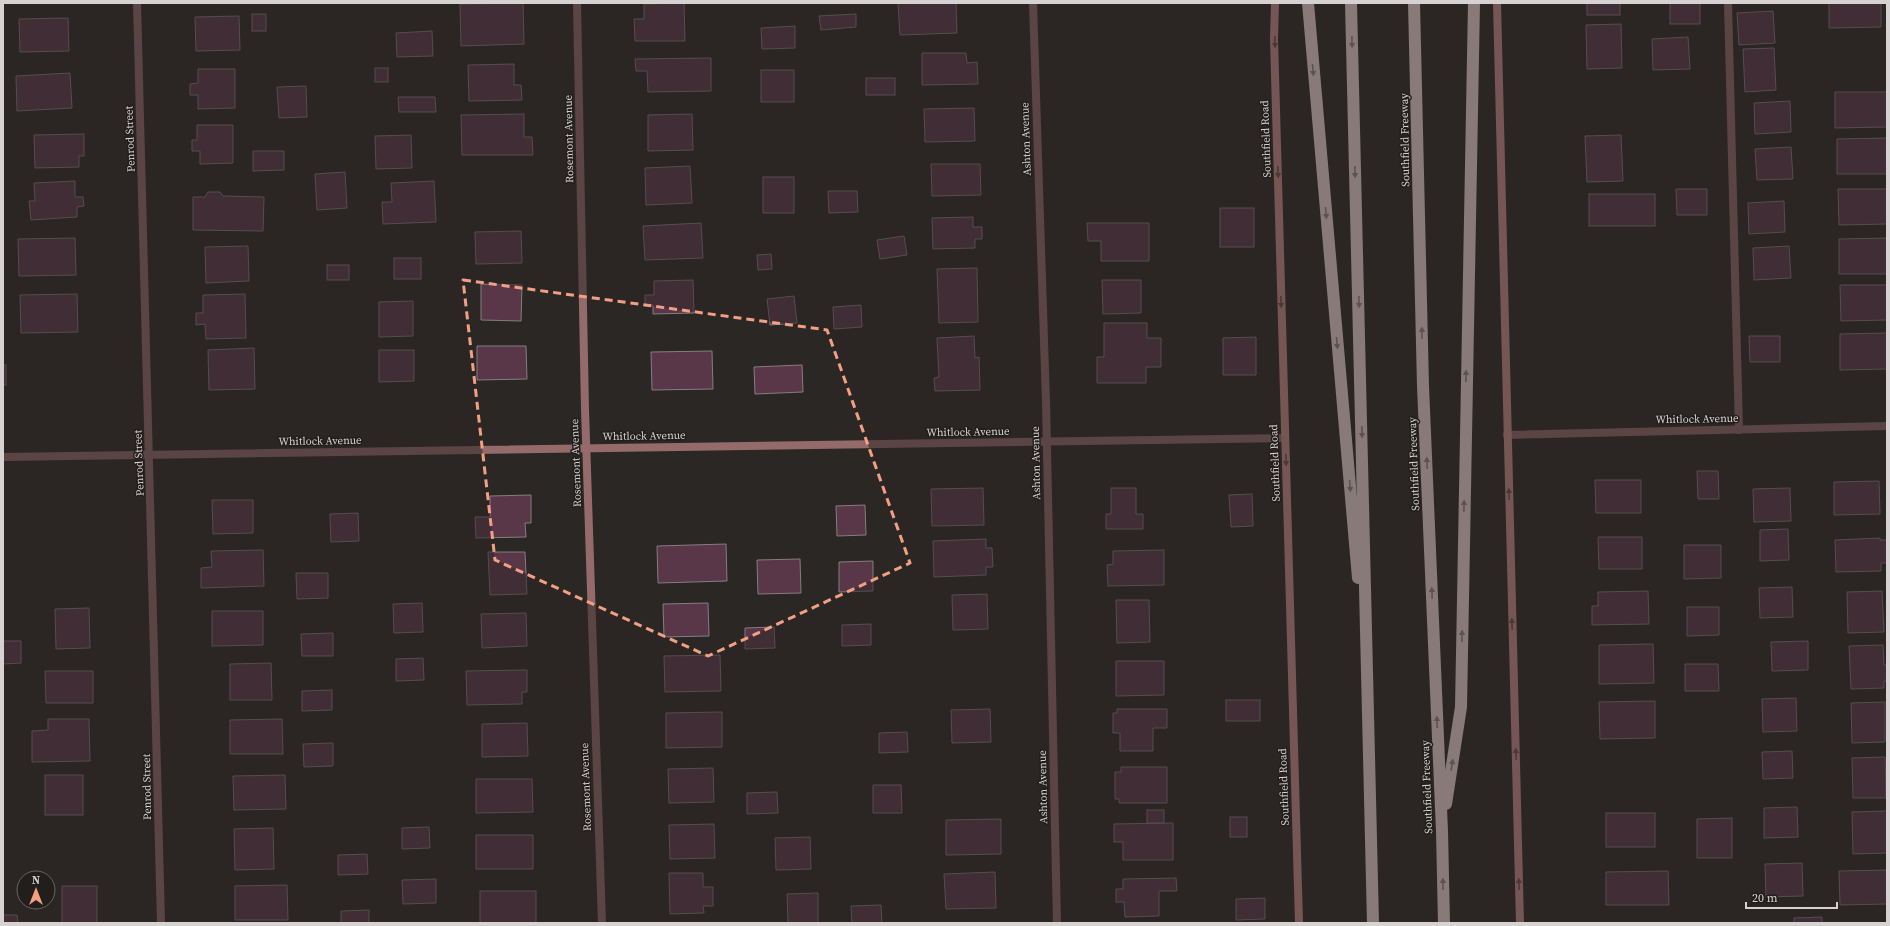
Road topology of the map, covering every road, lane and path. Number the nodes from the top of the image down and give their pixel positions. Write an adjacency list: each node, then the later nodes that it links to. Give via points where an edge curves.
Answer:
1 (137, 3): 17 (street, Penrod Street)
2 (577, 3): 16 (street, Rosemont Avenue)
3 (1033, 3): 15 (street, Ashton Avenue)
4 (1275, 3): 14 (main road, Southfield Road, one-way to 14)
5 (1308, 3): 19 (highway, one-way to 19)
6 (1351, 3): 19 (highway, one-way to 19)
7 (1414, 3): 20 (highway, Southfield Freeway, one-way to 7, via 1423,386)
8 (1474, 3): 20 (highway, one-way to 8, via 1461,707)
9 (1497, 3): 13 (main road)
10 (1728, 3): 12 (street)
11 (1887, 426): 12 (street, Whitlock Avenue)
12 (1739, 430): 13 (street, Whitlock Avenue)
13 (1507, 435): 27 (main road, one-way to 13)
14 (1285, 438): 15 (street, Whitlock Avenue); 24 (main road, Southfield Road, one-way to 24)
15 (1046, 441): 16 (street, Whitlock Avenue); 23 (street, Ashton Avenue)
16 (586, 448): 17 (street, Whitlock Avenue); 22 (street, Rosemont Avenue)
17 (150, 455): 18 (street, Whitlock Avenue); 21 (street, Penrod Street)
18 (3, 457)
19 (1368, 694): 25 (highway)
20 (1442, 831): 26 (highway, Southfield Freeway, one-way to 20)
21 (161, 923)
22 (602, 923)
23 (1057, 923)
24 (1299, 923)
25 (1373, 923)
26 (1444, 923)
27 (1520, 923)

